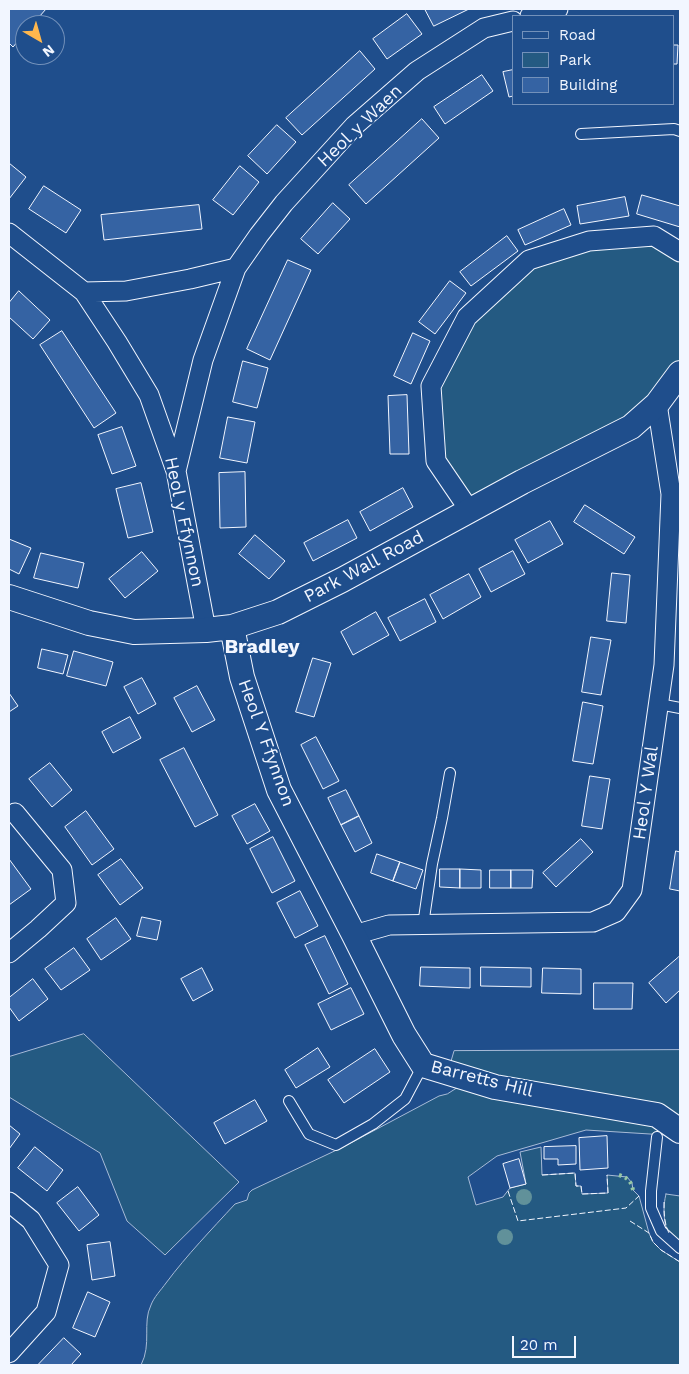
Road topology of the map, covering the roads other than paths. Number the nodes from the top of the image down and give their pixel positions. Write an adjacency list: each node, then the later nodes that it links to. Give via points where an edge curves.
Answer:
1 (558, 9): 2 (street)
2 (534, 15)
3 (512, 21): 8 (street, Heol y Waen, via 484,28 417,71 354,126 284,203)
4 (680, 131): 5 (lane, via 674,128)
5 (581, 134)
6 (9, 232): 9 (street, Heol y Ffynnon)
7 (680, 252): 13 (street, via 654,236 589,240 529,260 468,317 431,386 436,461)
8 (236, 268): 9 (street, via 126,290); 12 (street, Heol y Waen, via 203,360)
9 (84, 292): 12 (street, Heol y Ffynnon, via 149,395)
10 (680, 374): 11 (street, Park Wall Road)
11 (657, 404): 13 (street, Park Wall Road, via 631,427); 17 (street, Heol Y Wal, via 671,494 664,665)
12 (176, 471): 16 (street, Heol y Ffynnon)
13 (470, 511): 15 (street, Park Wall Road, via 286,608)
14 (9, 597): 16 (street, Park Wall Road, via 89,623 134,632)
15 (232, 627): 16 (street, Park Wall Road); 22 (street, Heol Y Ffynnon, via 242,677 279,790)
16 (206, 630)
17 (659, 704): 18 (lane); 21 (street, Heol Y Wal, via 632,890 616,912 593,922)
18 (680, 708)
19 (450, 773): 21 (lane)
20 (17, 821): 23 (street, via 62,870 66,903)
21 (422, 925): 22 (street, Heol Y Wal, via 389,925)
22 (354, 935): 24 (street, Barretts Hill, via 404,1035)
23 (9, 953)
24 (423, 1065): 25 (lane, via 405,1099 373,1124 336,1145 309,1134); 26 (street, Barretts Hill, via 495,1086 657,1115)
25 (289, 1101)
26 (680, 1131)
27 (658, 1137): 29 (lane, via 651,1208 661,1231)
28 (9, 1202): 30 (street, via 31,1220 59,1265 46,1312)
29 (680, 1248)
30 (9, 1353)

